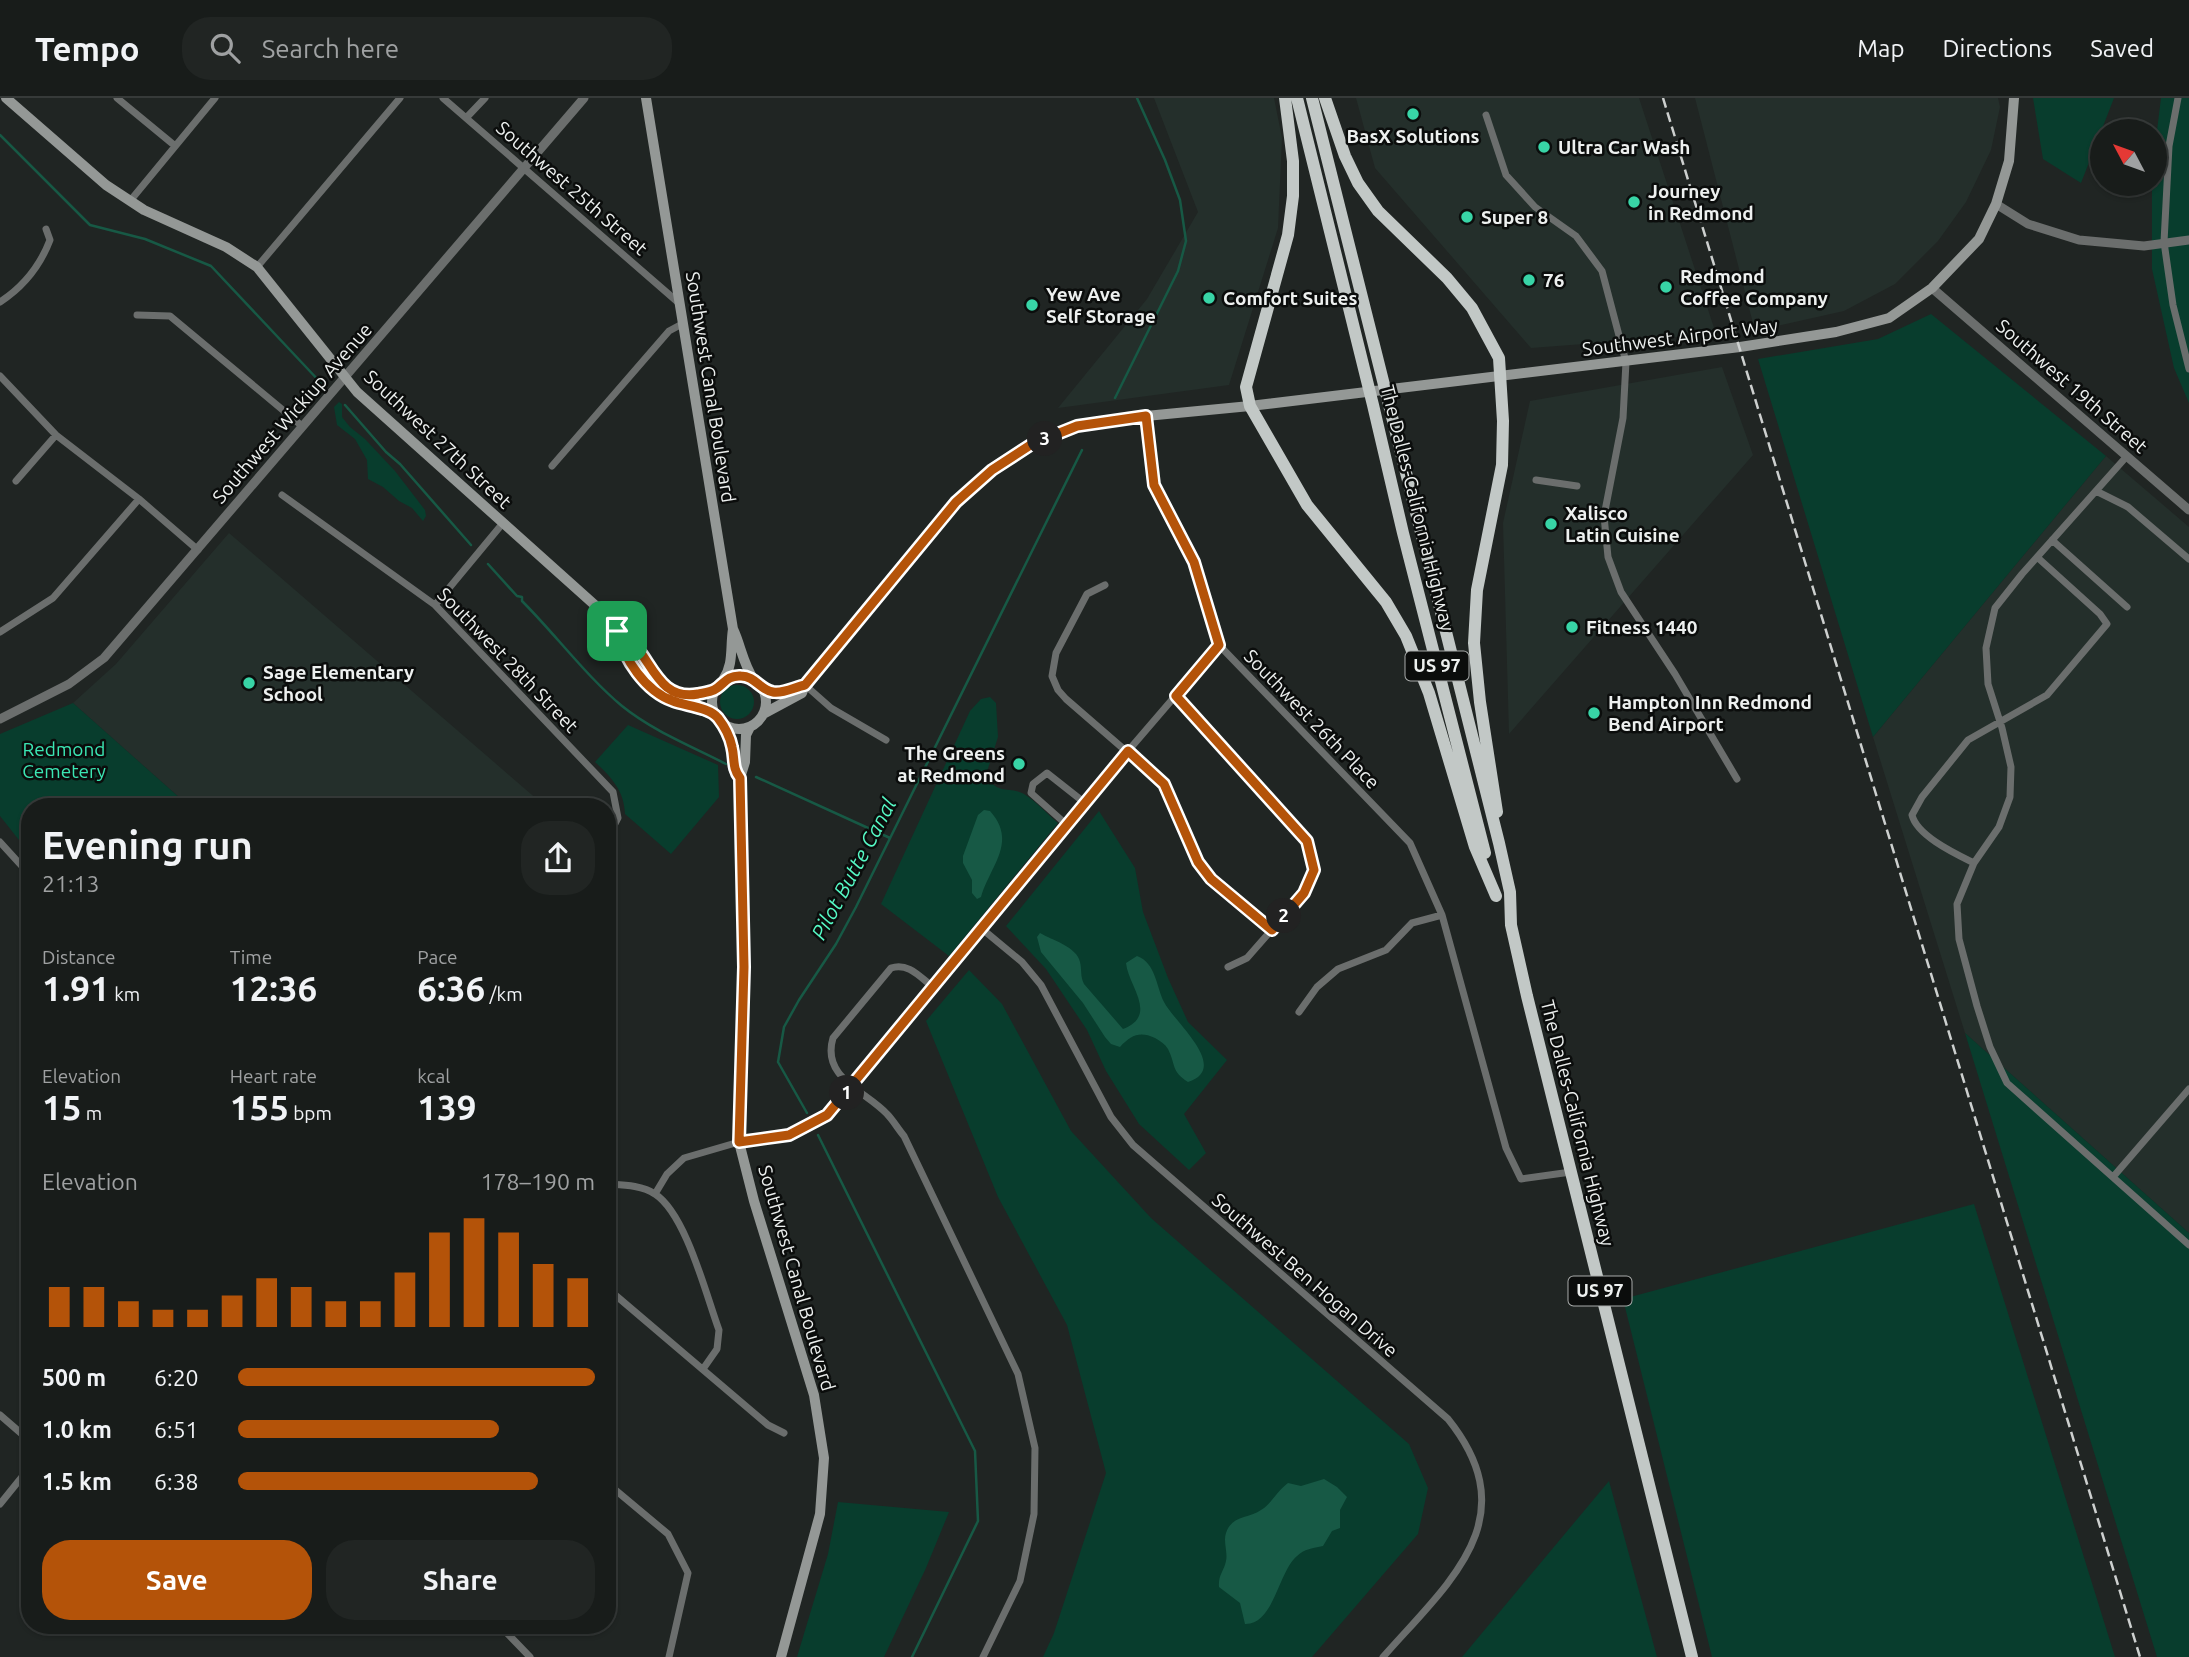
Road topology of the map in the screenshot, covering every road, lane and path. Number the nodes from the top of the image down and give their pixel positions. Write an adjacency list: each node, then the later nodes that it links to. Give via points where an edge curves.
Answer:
1 (6, 98): 19 (main road, Southwest 27th Street)
2 (117, 98): 17 (street)
3 (215, 98): 17 (street)
4 (400, 98): 24 (street)
5 (443, 98): 16 (street, Southwest 25th Street)
6 (485, 98): 16 (street)
7 (584, 98): 18 (street, Southwest Wickiup Avenue)
8 (646, 98): 27 (main road, Southwest Canal Boulevard)
9 (1285, 98): 35 (highway, via 1293,196 1288,235 1246,387)
10 (1297, 98): 80 (highway, The Dalles-California Highway / US 97)
11 (1312, 98): 77 (highway, The Dalles-California Highway / US 97)
12 (1325, 98): 34 (highway, via 1359,183 1378,211 1472,308 1499,358)
13 (2014, 98): 20 (main road, Southwest Airport Way, via 2009,161)
14 (2178, 98): 23 (street, via 2169,146)
15 (1486, 115): 30 (street, via 1506,175 1535,207 1576,236 1602,271)
16 (467, 117): 18 (street, Southwest 25th Street)
17 (174, 145): 19 (street)
18 (525, 169): 27 (street, Southwest 25th Street); 33 (street, Southwest Wickiup Avenue)
19 (130, 201): 24 (main road, Southwest 27th Street)
20 (1996, 204): 23 (street, via 2028,224 2079,240 2144,246); 25 (main road, Southwest Airport Way, via 1979,239)
21 (46, 229): 26 (street, via 50,240 44,258 13,294)
22 (2189, 240): 23 (street)
23 (2164, 242): 31 (street)
24 (257, 267): 33 (main road, Southwest 27th Street)
25 (1932, 288): 30 (main road, Southwest Airport Way, via 1888,318 1836,332); 39 (street, Southwest 19th Street)
26 (0, 302)
27 (680, 304): 29 (main road, Southwest Canal Boulevard)
28 (137, 315): 37 (street, via 170,316)
29 (682, 324): 40 (street, via 670,331); 56 (main road, Southwest Canal Boulevard)
30 (1626, 362): 34 (main road, Southwest Airport Way); 72 (street, via 1623,418 1604,516 1608,556 1621,592)
31 (2189, 369)
32 (0, 376): 38 (street)
33 (345, 377): 37 (street, Southwest Wickiup Avenue); 48 (main road, Southwest 27th Street)
34 (1501, 377): 35 (main road, Southwest Airport Way); 77 (highway, via 1502,465 1477,590 1474,643)
35 (1250, 406): 36 (main road, Southwest Airport Way); 80 (highway, via 1307,505 1371,583 1406,636 1429,693 1475,847)
36 (1146, 416): 59 (street, Southwest 26th Place, via 1154,485 1194,562); 62 (main road, Southwest Airport Way, via 1077,426 1032,444 992,470 956,502)
37 (302, 426): 50 (street, Southwest Wickiup Avenue)
38 (56, 435): 42 (street); 46 (street)
39 (2127, 456): 44 (street); 47 (street, Southwest 19th Street)
40 (552, 466)
41 (1536, 480): 43 (street)
42 (16, 481)
43 (1577, 485)
44 (2096, 491): 49 (street); 52 (street, via 2129,507)
45 (282, 495): 54 (street, Southwest 28th Street)
46 (139, 499): 50 (street); 58 (street, via 53,598)
47 (2189, 510)
48 (502, 523): 54 (street); 57 (main road, Southwest 27th Street, via 597,607)
49 (2052, 540): 51 (street); 55 (street)
50 (198, 550): 67 (street, Southwest Wickiup Avenue, via 104,658 69,684)
51 (2037, 557): 78 (street, via 1995,608 1986,648 1987,684 2011,767 2010,797 1999,827); 78 (street, via 2107,624 2047,695 1968,740 1912,815 1919,829)
52 (2189, 559)
53 (1105, 585): 70 (street, via 1087,594 1056,653 1052,676 1066,699)
54 (435, 605): 73 (street, Southwest 28th Street)
55 (2127, 607)
56 (733, 629): 60 (main road, Southwest Canal Boulevard, via 732,661); 61 (main road, via 747,670)
57 (617, 631): 63 (main road, Southwest 27th Street, via 635,645 654,676 667,687 695,695); 66 (main road, Southwest 27th Street, via 621,646 655,692)
58 (0, 632)
59 (1219, 645): 64 (street); 81 (street, Southwest 26th Place, via 1410,843)
60 (723, 680): 61 (main road, via 738,675); 63 (main road)
61 (758, 684): 62 (main road, via 772,692); 65 (main road, via 765,698)
62 (805, 685): 65 (main road, Southwest Airport Way, via 802,693); 69 (street, via 831,708)
63 (715, 690): 66 (main road, via 712,702)
64 (1176, 696): 70 (street); 84 (street, via 1307,841 1314,870 1304,893)
65 (763, 714): 68 (main road)
66 (718, 718): 68 (main road, via 738,729); 71 (main road, Southwest Canal Boulevard, via 730,737 734,771)
67 (0, 719)
68 (750, 727): 71 (main road, Southwest Canal Boulevard)
69 (886, 740)
70 (1128, 751): 74 (street); 84 (street, via 1164,784 1193,852 1211,879)
71 (740, 778): 90 (main road, Southwest Canal Boulevard, via 744,967)
72 (1737, 779)
73 (614, 798)
74 (1085, 803): 75 (street); 75 (street, via 1047,773 1033,784 1031,793)
75 (1067, 825): 83 (street)
76 (0, 842): 79 (street)
77 (1499, 843): 82 (highway, The Dalles-California Highway / US 97, via 1510,892)
78 (1975, 863): 92 (street, via 1957,904 1959,939 1990,1047 2007,1083)
79 (21, 865)
80 (1496, 896): 82 (highway, The Dalles-California Highway / US 97)
81 (1442, 915): 87 (street, via 1412,923 1387,950 1338,969 1317,986); 91 (street, Southwest 26th Place, via 1506,1148 1521,1179)
82 (1511, 925): 91 (highway, The Dalles-California Highway / US 97)
83 (981, 928): 86 (street); 109 (street, Southwest Ben Hogan Drive, via 1022,962 1041,985 1111,1117 1133,1145 1448,1419 1472,1453 1482,1488 1474,1541 1454,1576)
84 (1272, 930): 85 (street, via 1247,958)
85 (1228, 967)
86 (933, 987): 88 (street); 88 (street, via 906,967 891,968 833,1038 833,1065)
87 (1299, 1012)
88 (852, 1087): 90 (street, via 827,1115 789,1135); 108 (street, via 886,1112 904,1136 1018,1374 1035,1448 1034,1514 1020,1581)
89 (2189, 1089): 92 (street)
90 (739, 1142): 94 (street, via 684,1158); 107 (main road, Southwest Canal Boulevard, via 814,1395 824,1458 820,1514)
91 (1571, 1172): 110 (highway, The Dalles-California Highway / US 97)
92 (2113, 1177): 95 (street)
93 (616, 1184): 94 (street)
94 (655, 1194): 97 (street, via 678,1219 719,1330 717,1349)
95 (2189, 1245)
96 (616, 1296): 97 (street)
97 (703, 1369): 100 (street)
98 (0, 1415): 99 (street)
99 (21, 1433)
100 (783, 1433)
101 (21, 1478): 103 (street)
102 (616, 1491): 106 (street, via 668,1534 688,1573)
103 (0, 1504)
104 (507, 1634): 105 (street)
105 (530, 1657)
106 (669, 1657)
107 (781, 1657)
108 (983, 1657)
109 (1383, 1657)
110 (1692, 1657)

